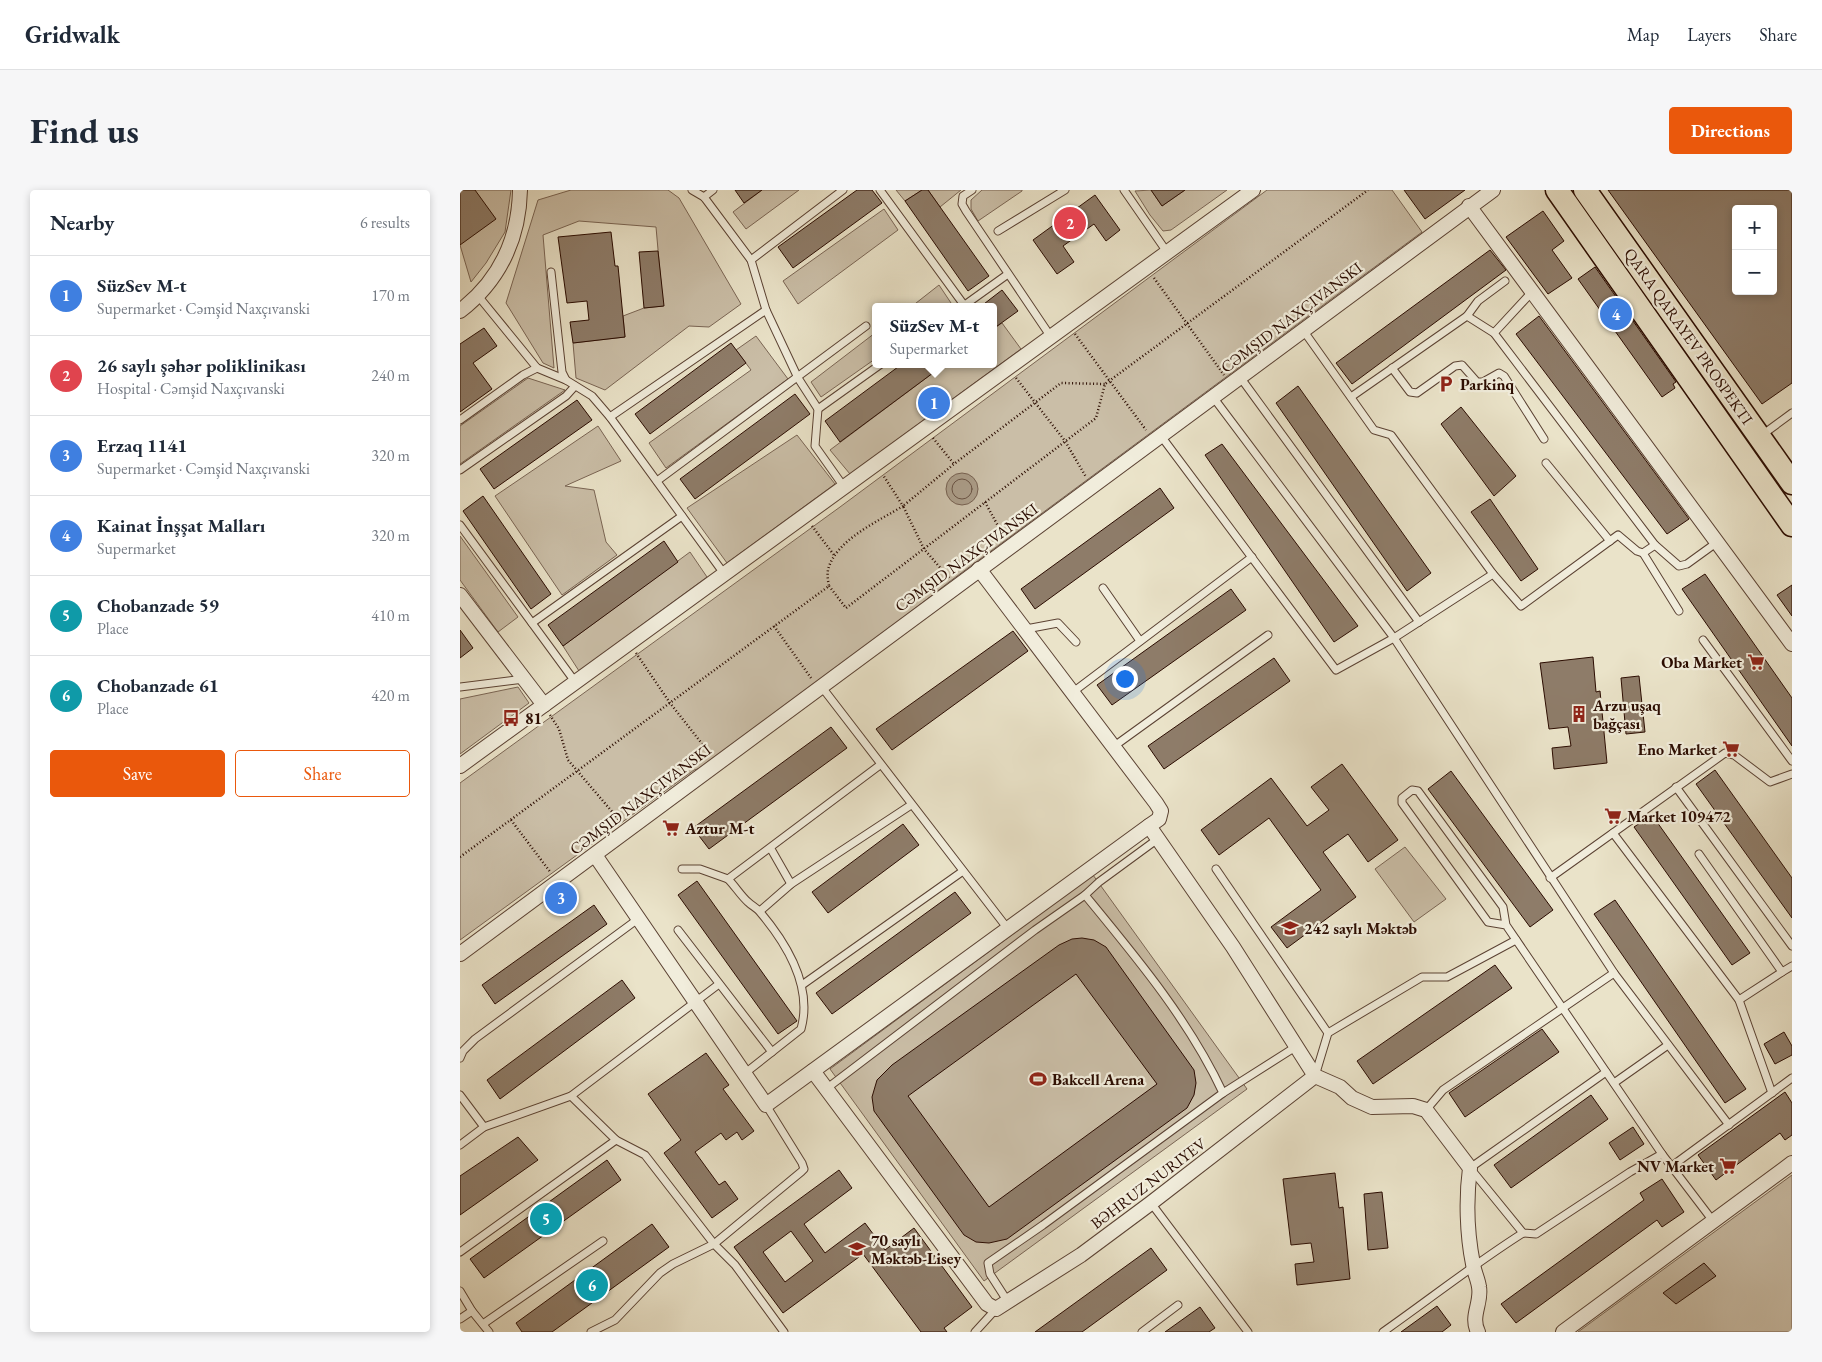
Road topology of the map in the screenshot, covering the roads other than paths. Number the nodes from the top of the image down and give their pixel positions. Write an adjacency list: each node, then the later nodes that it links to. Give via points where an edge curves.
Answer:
1 (520, 190): 22 (street, via 520,210 514,236 502,266)
2 (692, 190): 13 (lane)
3 (713, 190): 13 (lane)
4 (843, 190): 17 (lane)
5 (880, 190): 23 (lane)
6 (972, 190): 19 (lane, via 964,196 962,204)
7 (1065, 190): 15 (lane)
8 (1124, 190): 16 (lane)
9 (1253, 190): 16 (street)
10 (1493, 190): 14 (street)
11 (1557, 190): 55 (main road, QARA QARAYEV PROSPEKTI)
12 (1586, 190): 45 (main road, QARA QARAYEV PROSPEKTI)
13 (704, 197): 17 (lane)
14 (1469, 206): 21 (street); 29 (street)
15 (998, 231)
16 (1167, 252): 31 (street)
17 (751, 260): 25 (lane)
18 (550, 272): 36 (lane, via 562,372)
19 (1008, 274): 24 (lane); 31 (lane)
20 (1505, 281): 27 (lane, via 1478,301)
21 (1532, 293): 30 (lane); 57 (street)
22 (479, 296): 26 (street); 32 (lane)
23 (961, 303)
24 (967, 303)
25 (766, 310): 35 (lane); 43 (lane)
26 (460, 311)
27 (1467, 316): 30 (lane); 34 (lane)
28 (866, 326): 35 (lane)
29 (1303, 330): 37 (street); 40 (lane)
30 (1494, 333): 58 (lane)
31 (1051, 337): 52 (street)
32 (538, 368): 36 (lane); 44 (lane)
33 (875, 368): 41 (lane)
34 (1392, 368): 40 (lane); 47 (lane, via 1410,392 1417,392 1455,366 1462,365 1476,382 1483,382 1499,373)
35 (798, 378): 41 (lane); 50 (lane)
36 (566, 380): 38 (lane)
37 (1235, 381): 39 (street); 67 (lane)
38 (575, 386): 43 (lane, via 592,396); 49 (lane, via 566,396)
39 (1213, 397): 46 (street); 71 (lane)
40 (1352, 397): 62 (lane, via 1374,430 1391,434)
41 (818, 409): 52 (lane, via 814,446)
42 (1792, 413): 45 (lane)
43 (610, 417): 50 (lane)
44 (460, 420)
45 (1760, 437): 51 (main road, QARA QARAYEV PROSPEKTI)
46 (1158, 439): 60 (lane); 61 (street)
47 (1544, 439)
48 (1546, 463): 56 (lane)
49 (460, 470)
50 (657, 481): 53 (lane)
51 (1792, 483)
52 (844, 488): 63 (street)
53 (682, 516): 63 (lane); 68 (lane)
54 (460, 525): 68 (lane)
55 (1792, 525)
56 (1610, 541): 59 (lane, via 1618,535 1637,552); 62 (lane, via 1521,606)
57 (1716, 543): 58 (lane, via 1680,566); 75 (street)
58 (1655, 545): 59 (lane)
59 (1644, 554): 66 (lane)
60 (1252, 557): 71 (lane, via 1336,670); 73 (lane)
61 (979, 569): 69 (street); 79 (street)
62 (1493, 574): 67 (lane)
63 (725, 575): 77 (street)
64 (1103, 588): 73 (lane)
65 (460, 595): 76 (street)
66 (1679, 611)
67 (1419, 622): 71 (lane)
68 (532, 623): 77 (lane)
69 (1026, 629): 74 (lane, via 1058,623); 80 (street)
70 (1268, 635): 82 (lane)
71 (1394, 638): 99 (lane)
72 (1703, 640): 83 (lane)
73 (1140, 641): 80 (lane)
74 (1076, 642)
75 (1792, 644)
76 (525, 679): 78 (lane); 81 (street)
77 (576, 683): 81 (street)
78 (460, 687)
79 (819, 687): 84 (lane); 93 (street)
80 (1073, 692): 82 (street)
81 (544, 705): 85 (street)
82 (1113, 747): 89 (street, via 1161,811 1159,819)
83 (1792, 761)
84 (880, 765): 88 (lane); 92 (lane)
85 (460, 766)
86 (1792, 774): 87 (lane, via 1770,782 1734,755 1725,753)
87 (1676, 787): 90 (lane); 108 (lane)
88 (911, 805): 97 (lane); 100 (lane)
89 (1149, 826): 91 (street); 106 (street)
90 (1613, 833): 99 (lane); 115 (lane)
91 (1159, 838): 101 (lane); 119 (street)
92 (771, 849): 98 (lane); 100 (lane)
93 (595, 854): 103 (street); 109 (street)
94 (1699, 854): 111 (lane)
95 (682, 869): 98 (lane, via 700,869)
96 (1216, 870): 118 (lane)
97 (962, 871): 106 (lane); 114 (lane)
98 (728, 878): 102 (lane)
99 (1550, 878): 112 (lane)
100 (791, 884): 102 (lane)
101 (1085, 896): 129 (lane, via 1034,930); 130 (lane, via 1170,1004 1197,1044)
102 (760, 911): 114 (lane, via 796,964)
103 (638, 918): 116 (street); 122 (lane, via 475,1039)
104 (1506, 925): 104 (lane, via 1503,907 1418,791 1412,790 1402,798 1402,803 1488,922); 107 (lane)
105 (678, 930): 113 (lane)
106 (1009, 930): 123 (street)
107 (1516, 940): 117 (lane); 118 (lane, via 1447,977 1422,978)
108 (1792, 946)
109 (460, 954)
110 (1792, 966): 111 (lane)
111 (1782, 972): 115 (lane)
112 (1614, 973): 117 (lane); 120 (lane)
113 (719, 984): 116 (lane); 121 (lane)
114 (802, 985): 121 (lane, via 801,1029)
115 (1739, 1000): 131 (lane)
116 (695, 1003): 125 (street); 133 (lane)
117 (1562, 1007): 124 (lane); 135 (lane, via 1442,1090)
118 (1328, 1033): 126 (lane)
119 (1296, 1046): 126 (street); 130 (lane)
120 (1668, 1046): 128 (lane); 136 (lane)
121 (772, 1052): 125 (lane)
122 (460, 1058)
123 (813, 1072): 129 (street); 134 (street)
124 (1606, 1072): 128 (lane); 143 (lane)
125 (744, 1074): 134 (street)
126 (1315, 1076): 135 (street, via 1372,1107 1413,1106); 144 (street, BƏHRUZ NURIYEV)
127 (1792, 1078): 131 (lane)
128 (1614, 1083): 140 (lane)
129 (826, 1088): 152 (street, via 987,1304)
130 (1223, 1093): 152 (lane, via 988,1263)
131 (1772, 1093): 136 (lane)
132 (460, 1095): 137 (lane)
133 (571, 1096): 137 (lane); 138 (lane)
134 (766, 1105): 148 (lane, via 804,1169)
135 (1426, 1110): 143 (street)
136 (1729, 1125): 142 (lane)
137 (484, 1127): 139 (lane)
138 (616, 1140): 148 (lane, via 645,1155); 149 (lane)
139 (460, 1145)
140 (1662, 1154): 142 (lane); 146 (lane, via 1536,1234)
141 (1792, 1163): 145 (street)
142 (1672, 1166): 145 (lane)
143 (1470, 1168): 146 (lane); 150 (street, via 1467,1190)
144 (1151, 1203): 152 (street, BƏHRUZ NURIYEV, via 1080,1255); 162 (lane)
145 (1713, 1221): 165 (street)
146 (1522, 1233): 150 (lane)
147 (603, 1242): 156 (lane)
148 (714, 1244): 158 (lane, via 660,1273 615,1320); 159 (lane, via 735,1264)
149 (460, 1252)
150 (1473, 1264): 163 (lane); 164 (street, via 1479,1287 1474,1315)
151 (460, 1291): 154 (lane)
152 (1002, 1305): 160 (lane)
153 (1178, 1305): 161 (lane)
154 (472, 1311): 155 (lane); 156 (lane)
155 (460, 1319)
156 (483, 1324): 157 (lane)
157 (489, 1332)
158 (591, 1332)
159 (784, 1332)
160 (975, 1332)
161 (1142, 1332)
162 (1248, 1332)
163 (1383, 1332)
164 (1478, 1332)
165 (1563, 1332)

